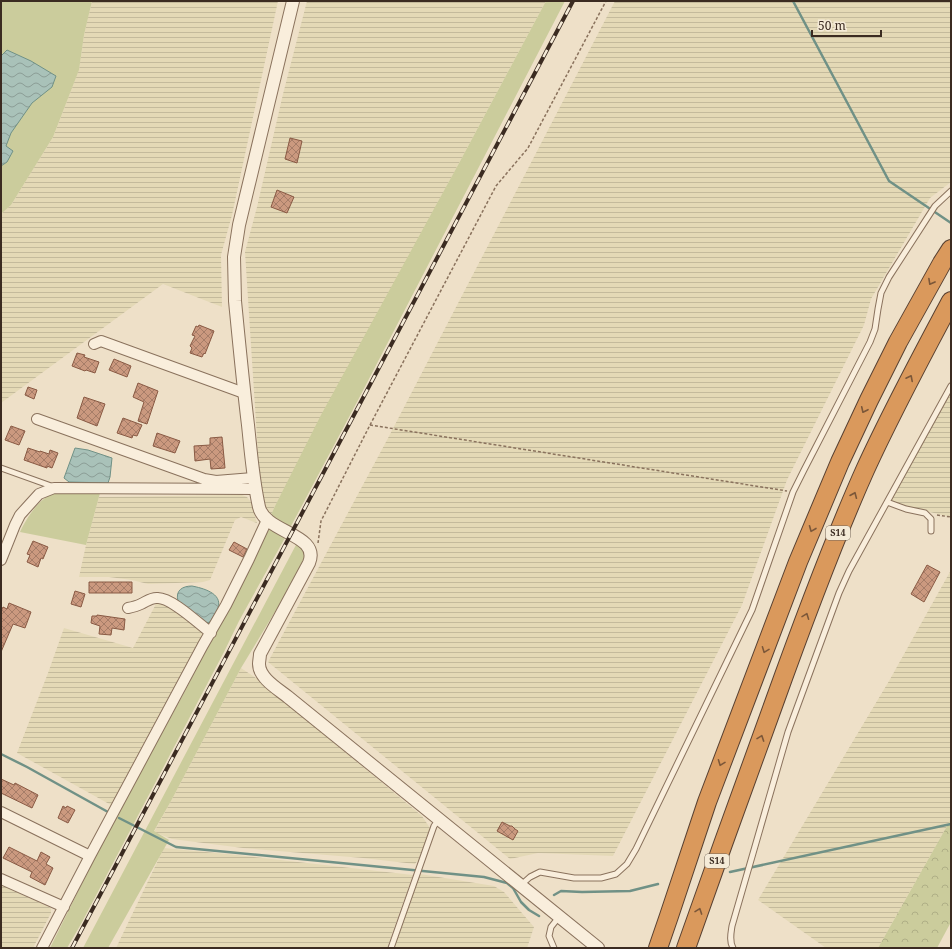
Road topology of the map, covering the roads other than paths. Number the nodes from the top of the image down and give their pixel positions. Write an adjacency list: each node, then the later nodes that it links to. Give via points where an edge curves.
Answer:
1 (294, 1): 7 (street, via 243,206 235,249 235,301)
2 (951, 191): 22 (lane, via 928,216 881,293 875,329 870,342 793,492 752,610 627,864 616,874 601,878 574,878 540,872)
3 (951, 249): 29 (highway, S14, one-way to 29, via 898,342 869,400 798,562 706,802)
4 (951, 301): 30 (highway, S14, one-way to 4, via 802,626 864,471 910,376)
5 (94, 344): 7 (street, via 101,341)
6 (951, 386): 12 (lane)
7 (244, 393): 10 (street)
8 (37, 419): 10 (street, via 204,479)
9 (1, 468): 11 (lane)
10 (254, 484): 11 (street); 13 (street, via 260,511)
11 (54, 488): 15 (street, via 39,494 20,515)
12 (887, 502): 14 (lane, via 925,513 930,519); 31 (lane, via 839,593 788,732 732,926)
13 (267, 520): 17 (street); 19 (street, via 300,539 311,554 309,563 260,654 259,665 262,673 267,680)
14 (931, 532)
15 (1, 560)
16 (128, 608): 17 (street, via 151,599 164,599)
17 (211, 633): 20 (street)
18 (1, 812): 20 (street)
19 (438, 819): 22 (street); 26 (lane)
20 (90, 856): 23 (street)
21 (1, 879): 23 (street)
22 (521, 885): 24 (street)
23 (64, 907): 25 (street)
24 (560, 917): 27 (lane, via 549,936); 28 (street)
25 (42, 948)
26 (390, 948)
27 (554, 948)
28 (598, 948)
29 (658, 948)
30 (686, 948)
31 (733, 948)

